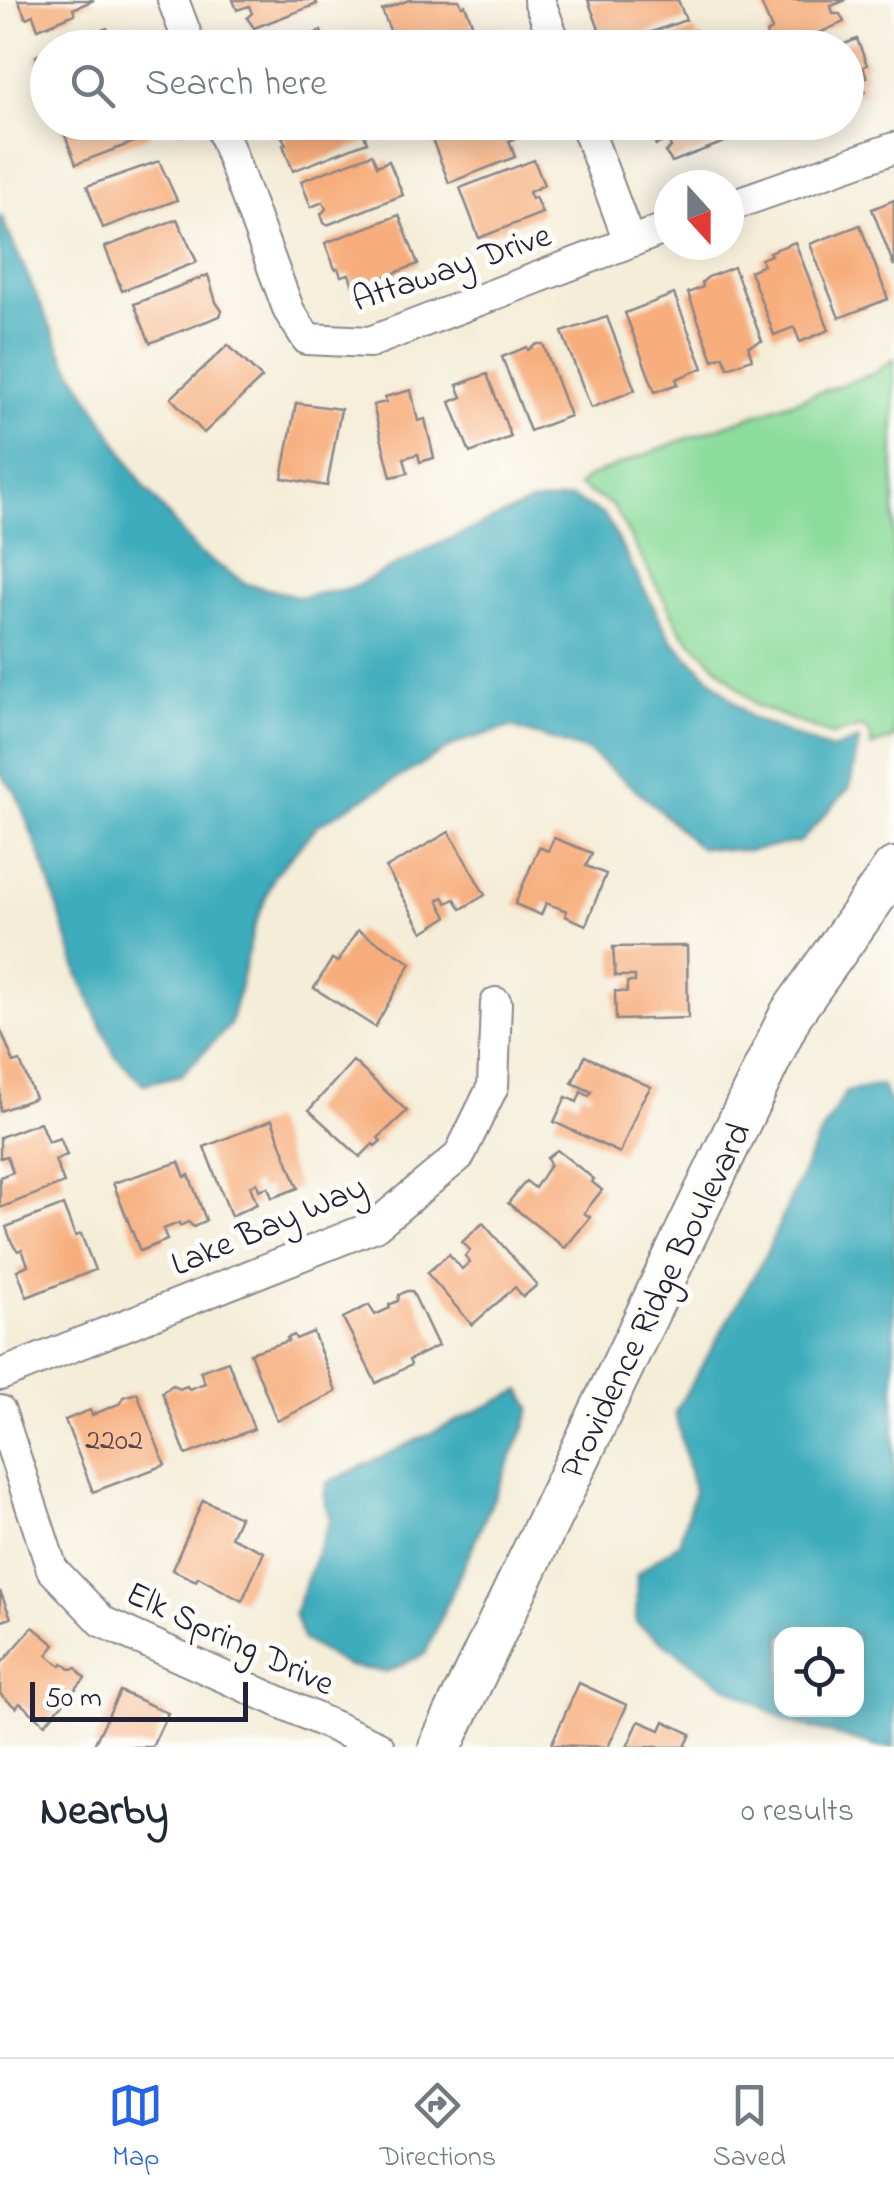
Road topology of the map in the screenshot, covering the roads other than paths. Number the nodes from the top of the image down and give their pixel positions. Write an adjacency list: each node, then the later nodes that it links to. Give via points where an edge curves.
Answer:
1 (173, 0): 3 (street)
2 (539, 0): 4 (street)
3 (184, 30)
4 (550, 30)
5 (225, 140): 10 (street, Attaway Drive, via 289,311 307,339 370,342)
6 (592, 140): 10 (street)
7 (894, 148): 8 (street)
8 (744, 201)
9 (654, 232): 10 (street, Attaway Drive)
10 (630, 241)
11 (894, 868): 16 (street, Providence Ridge Boulevard, via 790,1014)
12 (496, 1004): 13 (street, Lake Bay Way, via 493,1086 459,1156 376,1226)
13 (0, 1375)
14 (0, 1411): 15 (street, Elk Spring Drive, via 52,1569 103,1622)
15 (380, 1747)
16 (440, 1747)

